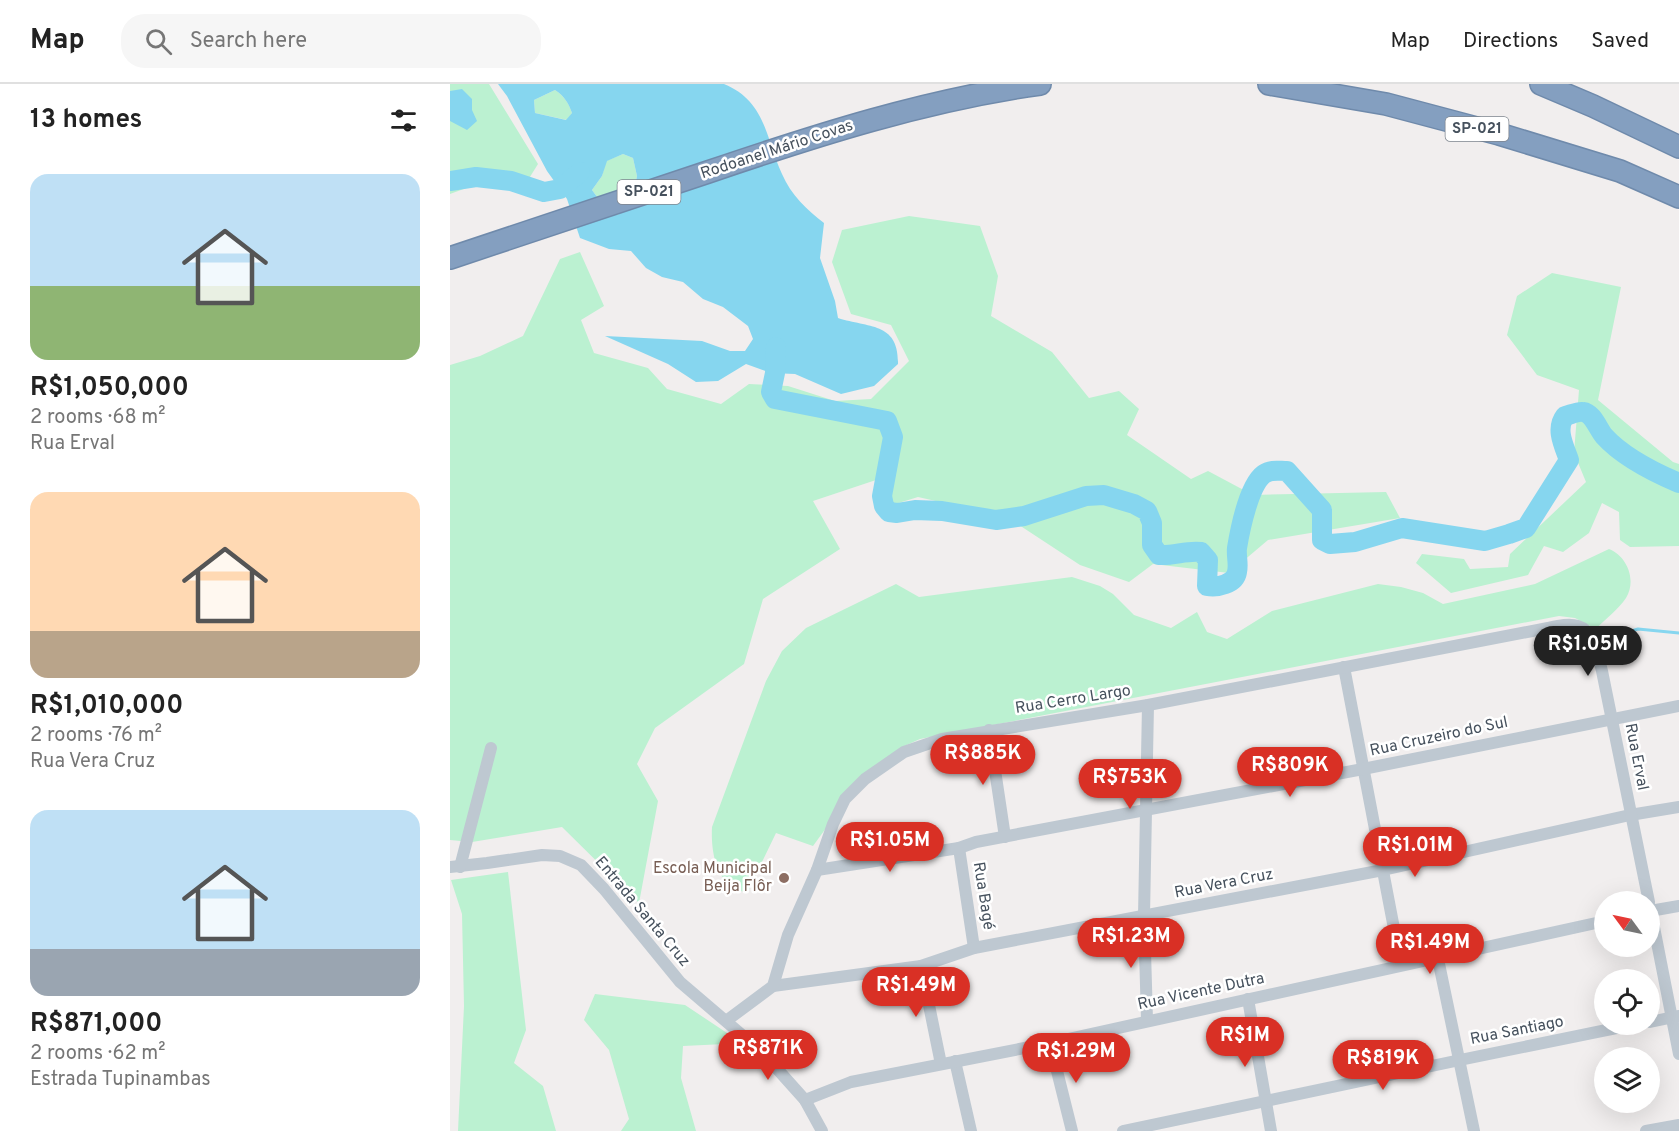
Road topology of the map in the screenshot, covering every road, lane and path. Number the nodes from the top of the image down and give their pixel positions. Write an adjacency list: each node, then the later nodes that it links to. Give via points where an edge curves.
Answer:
1 (1040, 84): 6 (highway, Rodoanel Mário Covas / SP-021, via 994,90 808,138)
2 (1269, 84): 5 (highway, SP-021, via 1386,104 1499,134 1620,171)
3 (1541, 84): 4 (highway)
4 (1679, 147)
5 (1679, 196)
6 (450, 258)
7 (1578, 626): 8 (street, Rua Cerro Largo, via 1548,628); 11 (street, Rua Erval, via 1595,645)
8 (1344, 667): 9 (street, Rua Cerro Largo); 14 (street)
9 (1148, 705): 12 (street, Rua Cerro Largo); 16 (street)
10 (1679, 706): 11 (street, Rua Cruzeiro do Sul)
11 (1612, 718): 14 (street, Rua Cruzeiro do Sul); 17 (street, Rua Erval)
12 (989, 730): 18 (street); 21 (street, Rua Cerro Largo, via 918,746 894,757 865,779 846,800 833,824)
13 (491, 748): 20 (street)
14 (1363, 769): 16 (street, Rua Cruzeiro do Sul); 22 (street)
15 (1679, 807): 17 (street, Rua Vera Cruz)
16 (1145, 811): 18 (street, Rua Cruzeiro do Sul); 26 (street)
17 (1630, 815): 22 (street, Rua Vera Cruz); 23 (street, Rua Erval)
18 (1005, 837): 19 (street, Rua Cruzeiro do Sul)
19 (959, 848): 21 (street, Rua Cruzeiro do Sul); 28 (street, Rua Bagé)
20 (455, 867): 38 (street, Entrada Santa Cruz, via 542,855 575,862 604,889 680,981)
21 (817, 870): 33 (street, Rua Cerro Largo, via 788,935)
22 (1383, 870): 26 (street, Rua Vera Cruz); 31 (street)
23 (1647, 891)
24 (1679, 906): 25 (street)
25 (1660, 908)
26 (1144, 916): 28 (street, Rua Vera Cruz); 36 (street)
27 (1594, 923): 30 (street, Rua Vicente Dutra)
28 (974, 948): 32 (street, Rua Vera Cruz)
29 (1660, 952): 35 (street)
30 (1438, 958): 31 (street, Rua Vicente Dutra); 42 (street)
31 (1401, 965): 34 (street, Rua Vicente Dutra)
32 (921, 966): 33 (street, Rua Vera Cruz); 44 (street)
33 (774, 986): 38 (street)
34 (1248, 999): 36 (street, Rua Vicente Dutra); 46 (street)
35 (1675, 1017): 37 (street); 41 (street)
36 (1147, 1020): 40 (street, Rua Vicente Dutra)
37 (1660, 1020)
38 (726, 1021): 45 (street, Entrada Santa Cruz, via 763,1053)
39 (1594, 1033): 42 (street, Rua Santiago)
40 (1050, 1043): 43 (street, Rua Vicente Dutra); 50 (street)
41 (1679, 1054)
42 (1460, 1060): 46 (street, Rua Santiago); 53 (street)
43 (955, 1061): 44 (street, Rua Vicente Dutra); 49 (street)
44 (941, 1064): 45 (street, Rua Vicente Dutra, via 851,1082)
45 (805, 1100): 48 (street, Entrada Santa Cruz)
46 (1266, 1100): 51 (street, Rua Santiago); 52 (street)
47 (1679, 1125): 54 (street)
48 (822, 1131)
49 (971, 1131)
50 (1072, 1131)
51 (1123, 1131)
52 (1271, 1131)
53 (1473, 1131)
54 (1646, 1131)

